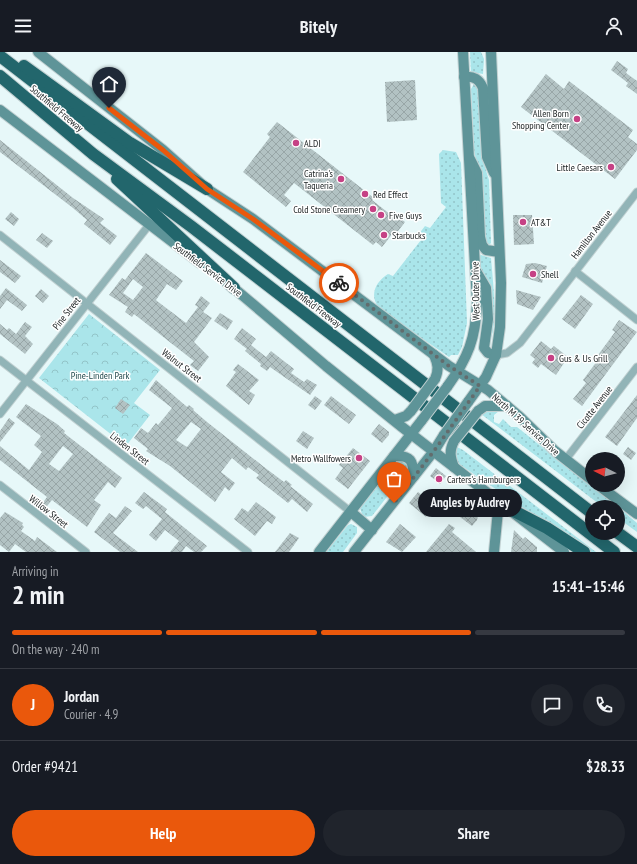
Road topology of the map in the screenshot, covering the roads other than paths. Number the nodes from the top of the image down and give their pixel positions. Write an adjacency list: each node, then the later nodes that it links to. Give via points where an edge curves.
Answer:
1 (0, 52): 12 (highway, via 39,76 130,142)
2 (38, 52): 12 (main road, via 163,150)
3 (463, 52): 7 (main road, West Outer Drive)
4 (490, 53): 11 (main road)
5 (0, 56): 42 (highway, Southfield Freeway)
6 (0, 76): 9 (highway, Southfield Freeway)
7 (464, 77): 10 (main road, West Outer Drive); 11 (main road, via 476,78 483,88 487,157)
8 (0, 110): 14 (main road, Southfield Service Drive)
9 (93, 154): 19 (highway); 56 (highway, Southfield Freeway)
10 (469, 157): 16 (main road, via 478,173 482,245 486,250); 17 (main road, West Outer Drive)
11 (496, 178): 16 (main road)
12 (207, 189): 22 (main road, via 253,219)
13 (637, 192): 18 (street, Hamilton Avenue)
14 (149, 225): 19 (main road, Southfield Service Drive); 20 (street, Pine Street)
15 (0, 235): 20 (street, Walnut Street)
16 (499, 252): 23 (main road, via 501,306)
17 (475, 269): 23 (main road, via 486,288 488,319 484,348 488,353); 26 (main road, West Outer Drive, via 477,302 473,338)
18 (574, 271): 21 (street); 23 (street, Hamilton Avenue, via 517,346 507,353)
19 (234, 288): 31 (main road, Southfield Service Drive)
20 (87, 303): 27 (street, Pine Street); 44 (street, Walnut Street)
21 (637, 320)
22 (433, 353): 26 (main road); 31 (main road, bridge, via 438,363 435,379 406,416)
23 (496, 354): 28 (main road)
24 (0, 360): 27 (street, Linden Street)
25 (637, 367): 35 (street, Cicotte Avenue)
26 (458, 372): 28 (main road, North M 39 Service Drive); 32 (main road, West Outer Drive, bridge)
27 (26, 381): 30 (street, Pine Street); 50 (street, Linden Street)
28 (480, 386): 29 (main road, North M 39 Service Drive); 33 (main road, bridge)
29 (507, 406): 35 (main road, North M 39 Service Drive); 36 (main road, bridge, via 485,406 478,411 450,449)
30 (0, 414)
31 (395, 420): 32 (main road, Southfield Service Drive)
32 (411, 434): 33 (main road, Southfield Service Drive); 34 (main road, West Outer Drive)
33 (434, 451): 36 (main road, Southfield Service Drive); 38 (main road)
34 (394, 456): 38 (main road, via 405,456 410,459 414,466); 44 (main road, West Outer Drive)
35 (566, 459): 37 (main road, North M 39 Service Drive)
36 (454, 467): 41 (main road, Southfield Service Drive)
37 (585, 474)
38 (414, 476): 46 (main road)
39 (0, 485): 49 (street, Willow Street)
40 (607, 492): 45 (main road)
41 (498, 500): 43 (main road, Southfield Service Drive); 53 (main road)
42 (585, 508)
43 (510, 509): 54 (main road, Southfield Service Drive); 55 (highway, via 547,528)
44 (351, 512): 46 (main road); 51 (main road, West Outer Drive)
45 (637, 514)
46 (372, 530): 52 (main road)
47 (625, 538): 48 (highway)
48 (637, 547)
49 (86, 552)
50 (248, 552)
51 (319, 552)
52 (354, 552)
53 (494, 552)
54 (564, 552)
55 (584, 552)
56 (614, 552)

